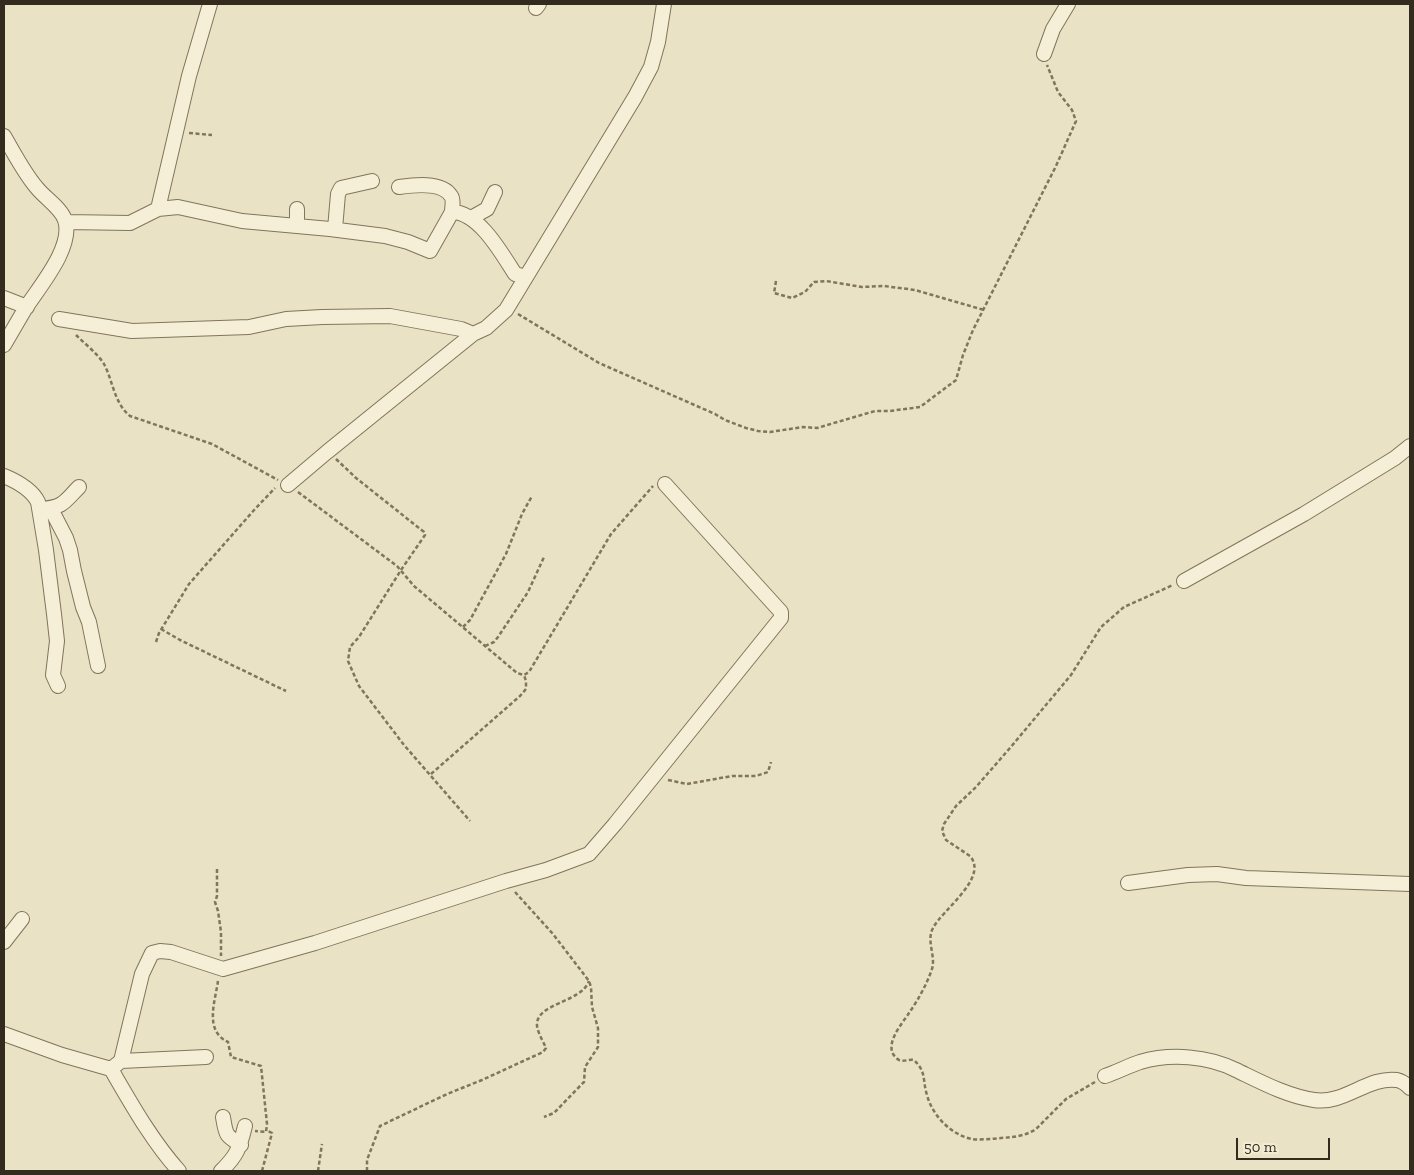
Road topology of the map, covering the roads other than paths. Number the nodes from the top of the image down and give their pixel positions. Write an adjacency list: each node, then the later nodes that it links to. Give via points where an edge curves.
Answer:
1 (210, 4): 10 (street, via 189,76)
2 (664, 4): 16 (street, via 658,42 636,97)
3 (1068, 4): 4 (street, via 1053,29)
4 (1044, 54)
5 (4, 136): 13 (street, via 36,187)
6 (372, 181): 15 (street, via 342,188 338,194)
7 (399, 187): 11 (street, via 420,184 438,187 451,194)
8 (495, 192): 12 (street, via 487,209)
9 (297, 208): 14 (street)
10 (158, 209): 13 (street, via 130,223); 14 (street, via 178,207 242,221)
11 (452, 212): 12 (street); 15 (street, via 430,251 385,236)
12 (471, 218): 16 (street, via 493,241 515,274)
13 (66, 222): 18 (street, via 60,253)
14 (297, 226): 15 (street)
15 (335, 229)
16 (526, 277): 20 (street, via 507,308 486,328)
17 (4, 298): 18 (street)
18 (27, 306): 21 (street)
19 (59, 319): 20 (street, via 132,332 249,327 286,319 390,316)
20 (473, 334): 24 (street)
21 (4, 345)
22 (1410, 446): 28 (street, via 1304,514)
23 (4, 476): 27 (street, via 35,496)
24 (285, 483)
25 (665, 484): 37 (street, via 781,612 781,618 589,854 315,943 223,969 171,952 152,953 142,974)
26 (79, 487): 27 (street, via 60,506)
27 (45, 509): 29 (street, via 68,544); 30 (street, via 46,550 57,641 53,675)
28 (1184, 580)
29 (98, 666)
30 (58, 686)
31 (1128, 883): 32 (street, via 1188,874 1217,874)
32 (1410, 884)
33 (22, 919): 34 (street)
34 (4, 942)
35 (4, 1034): 37 (street, via 62,1055)
36 (206, 1057): 37 (street)
37 (116, 1065): 43 (street, via 145,1127)
38 (1105, 1076): 39 (street, via 1158,1058 1180,1057 1217,1062 1313,1100 1336,1100 1385,1081 1399,1080)
39 (1410, 1088)
40 (223, 1117): 42 (street, via 228,1137)
41 (244, 1128): 42 (street)
42 (241, 1145): 44 (street)
43 (179, 1171)
44 (221, 1171)

